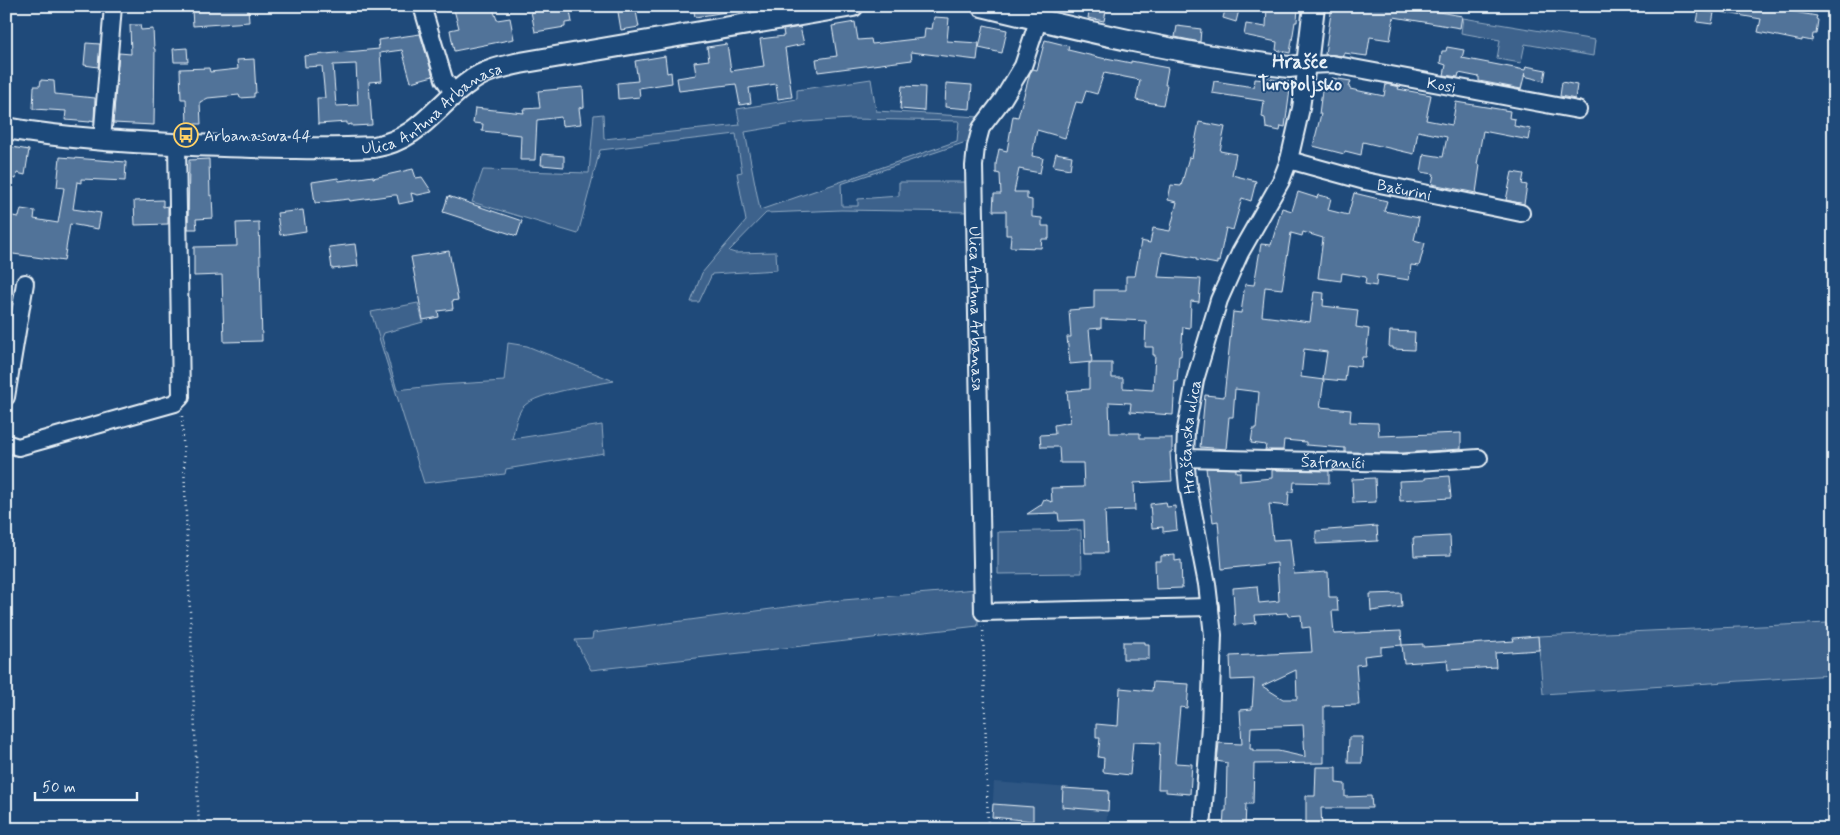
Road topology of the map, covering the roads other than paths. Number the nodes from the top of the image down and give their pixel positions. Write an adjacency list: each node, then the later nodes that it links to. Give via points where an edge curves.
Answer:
1 (113, 6): 12 (street)
2 (422, 6): 9 (street, via 444,79)
3 (853, 6): 9 (main road, Ulica Antuna Arbanasa, via 506,66 478,76)
4 (982, 6): 6 (main road)
5 (1314, 6): 8 (main road)
6 (1017, 10): 7 (main road)
7 (1038, 21): 8 (main road, via 1169,49 1272,65); 21 (street, Ulica Antuna Arbanasa, via 1023,66 981,128 974,166 983,612)
8 (1306, 65): 10 (street, Kosi, via 1332,64); 14 (street, Hrašćanska ulica, via 1302,108)
9 (455, 95): 13 (main road, Ulica Antuna Arbanasa, via 406,136 374,147)
10 (1578, 110)
11 (6, 128): 12 (main road, Ulica Antuna Arbanasa)
12 (102, 140): 13 (main road, Ulica Antuna Arbanasa)
13 (177, 144): 18 (street, via 181,397 175,404 18,447)
14 (1289, 160): 15 (street, Bačurini, via 1365,181); 19 (street, Hrašćanska ulica, via 1281,182 1240,253 1219,300 1192,394)
15 (1521, 213)
16 (25, 283): 17 (street)
17 (6, 397)
18 (6, 443)
19 (1185, 458): 20 (street, Šafranići, via 1402,463); 21 (street, Hrašćanska ulica)
20 (1479, 458)
21 (1210, 607): 22 (street, Hrašćanska ulica, via 1213,635 1211,707)
22 (1202, 829)

